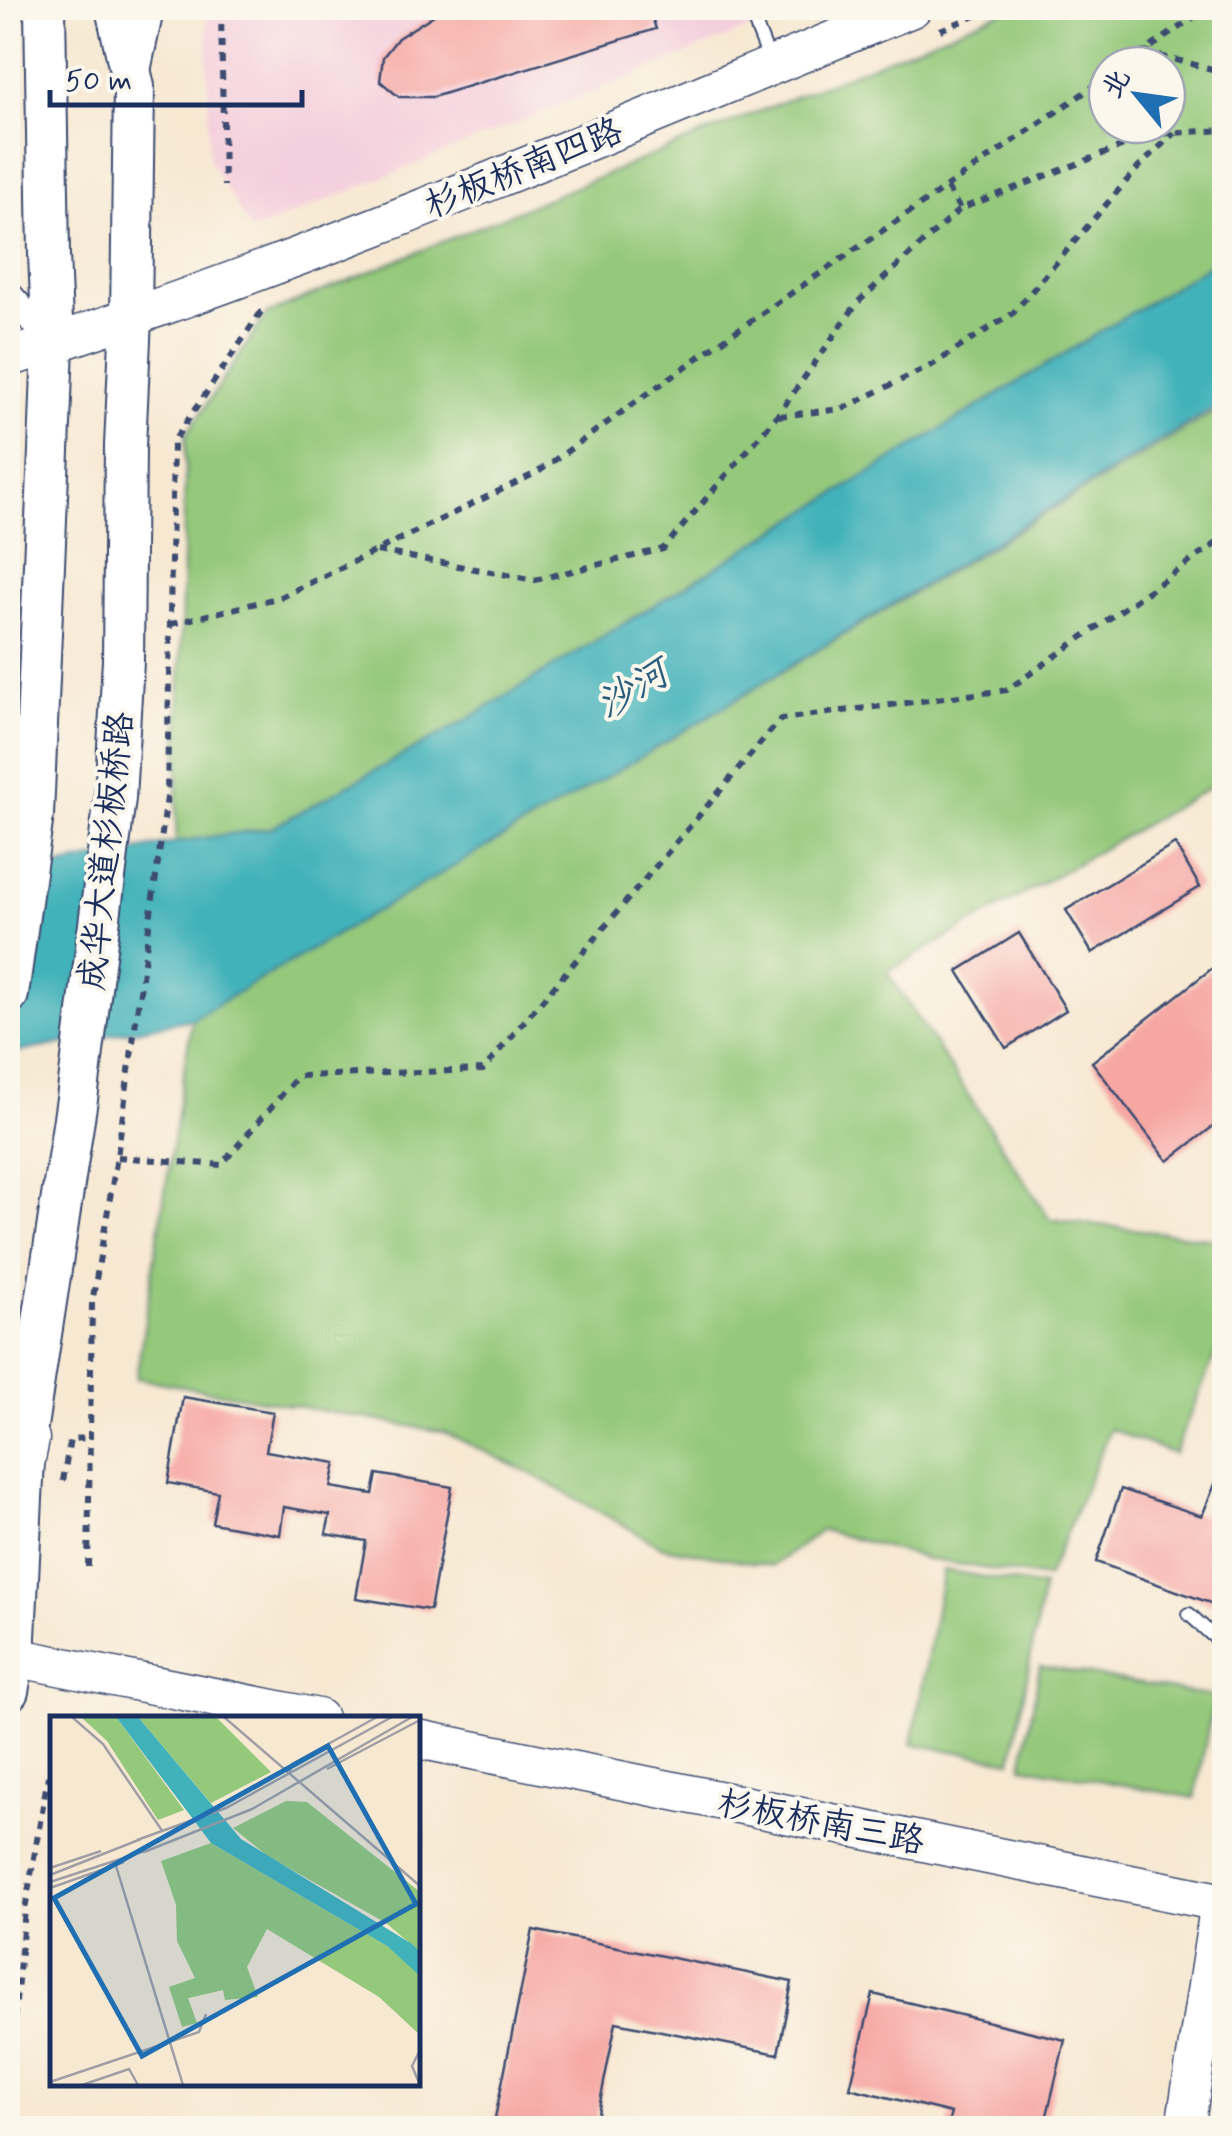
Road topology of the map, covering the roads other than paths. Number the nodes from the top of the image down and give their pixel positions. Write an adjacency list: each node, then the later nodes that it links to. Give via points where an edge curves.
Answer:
1 (45, 8): 10 (main road)
2 (116, 8): 7 (main road, 成华大道杉板桥路)
3 (151, 8): 7 (street)
4 (750, 8): 6 (lane)
5 (926, 19): 6 (street, 杉板桥南四路)
6 (771, 65): 9 (street, 杉板桥南四路, via 332,245)
7 (134, 88): 9 (main road, 成华大道杉板桥路)
8 (8, 293): 10 (street)
9 (131, 318): 10 (street, 杉板桥南四路); 13 (main road, 成华大道杉板桥路, via 116,798)
10 (53, 344): 11 (street, 杉板桥南四路); 12 (main road, via 34,815)
11 (8, 358)
12 (8, 994)
13 (25, 1439): 14 (highway); 17 (main road, 成华大道杉板桥路)
14 (8, 1522)
15 (1189, 1614): 16 (lane, via 1212,1636)
16 (1224, 1636)
17 (10, 1674): 18 (street)
18 (304, 1716)
19 (420, 1739): 20 (street, 杉板桥南三路)
20 (1223, 1898): 21 (street)
21 (1185, 2128)

